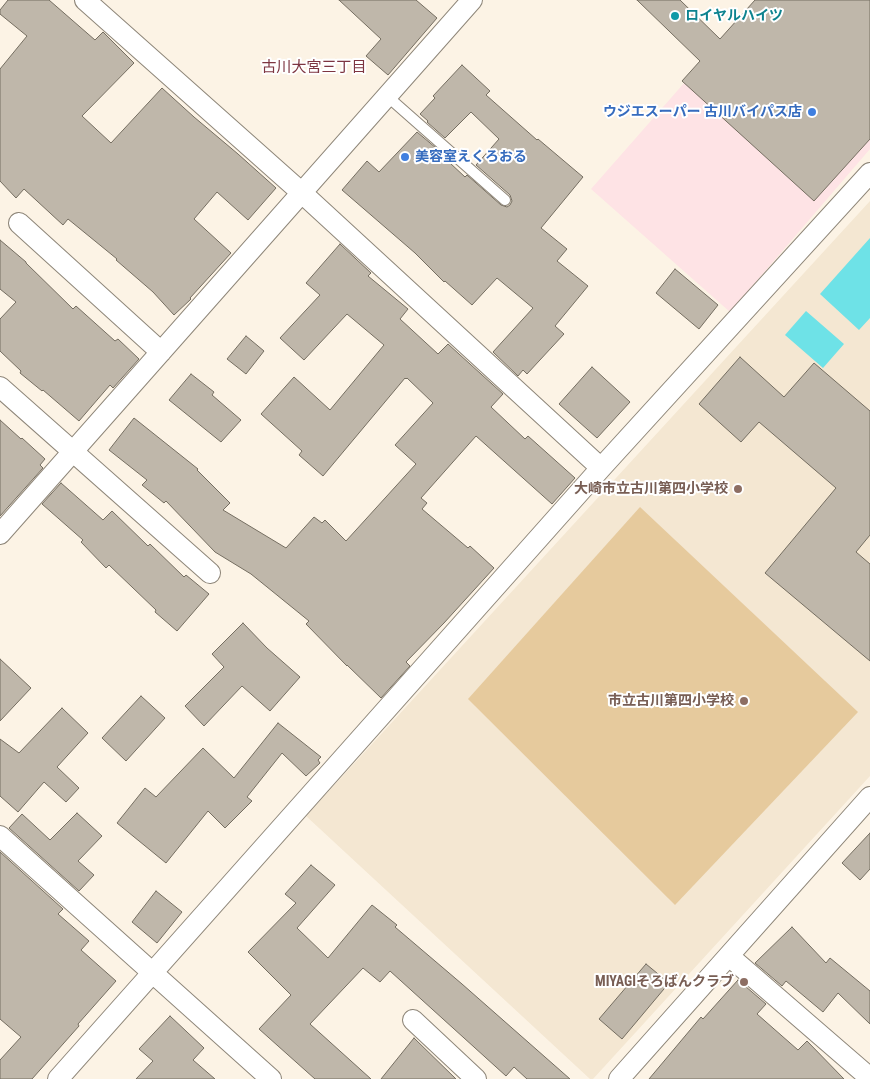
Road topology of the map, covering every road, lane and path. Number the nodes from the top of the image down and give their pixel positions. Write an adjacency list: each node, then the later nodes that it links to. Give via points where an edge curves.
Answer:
1 (85, 0): 5 (street)
2 (472, 0): 3 (street)
3 (387, 96): 5 (street); 6 (lane)
4 (869, 176): 11 (street)
5 (302, 192): 8 (street); 11 (street)
6 (505, 200)
7 (19, 223): 8 (street)
8 (161, 352): 10 (street)
9 (0, 387): 10 (street)
10 (73, 451): 12 (street); 13 (street)
11 (601, 468): 17 (street)
12 (0, 534)
13 (210, 573)
14 (868, 804): 16 (street)
15 (0, 836): 17 (street)
16 (729, 956): 19 (street); 23 (street)
17 (153, 973): 20 (street); 21 (street)
18 (413, 1020): 22 (street)
19 (870, 1078)
20 (58, 1079)
21 (271, 1079)
22 (476, 1079)
23 (619, 1079)

